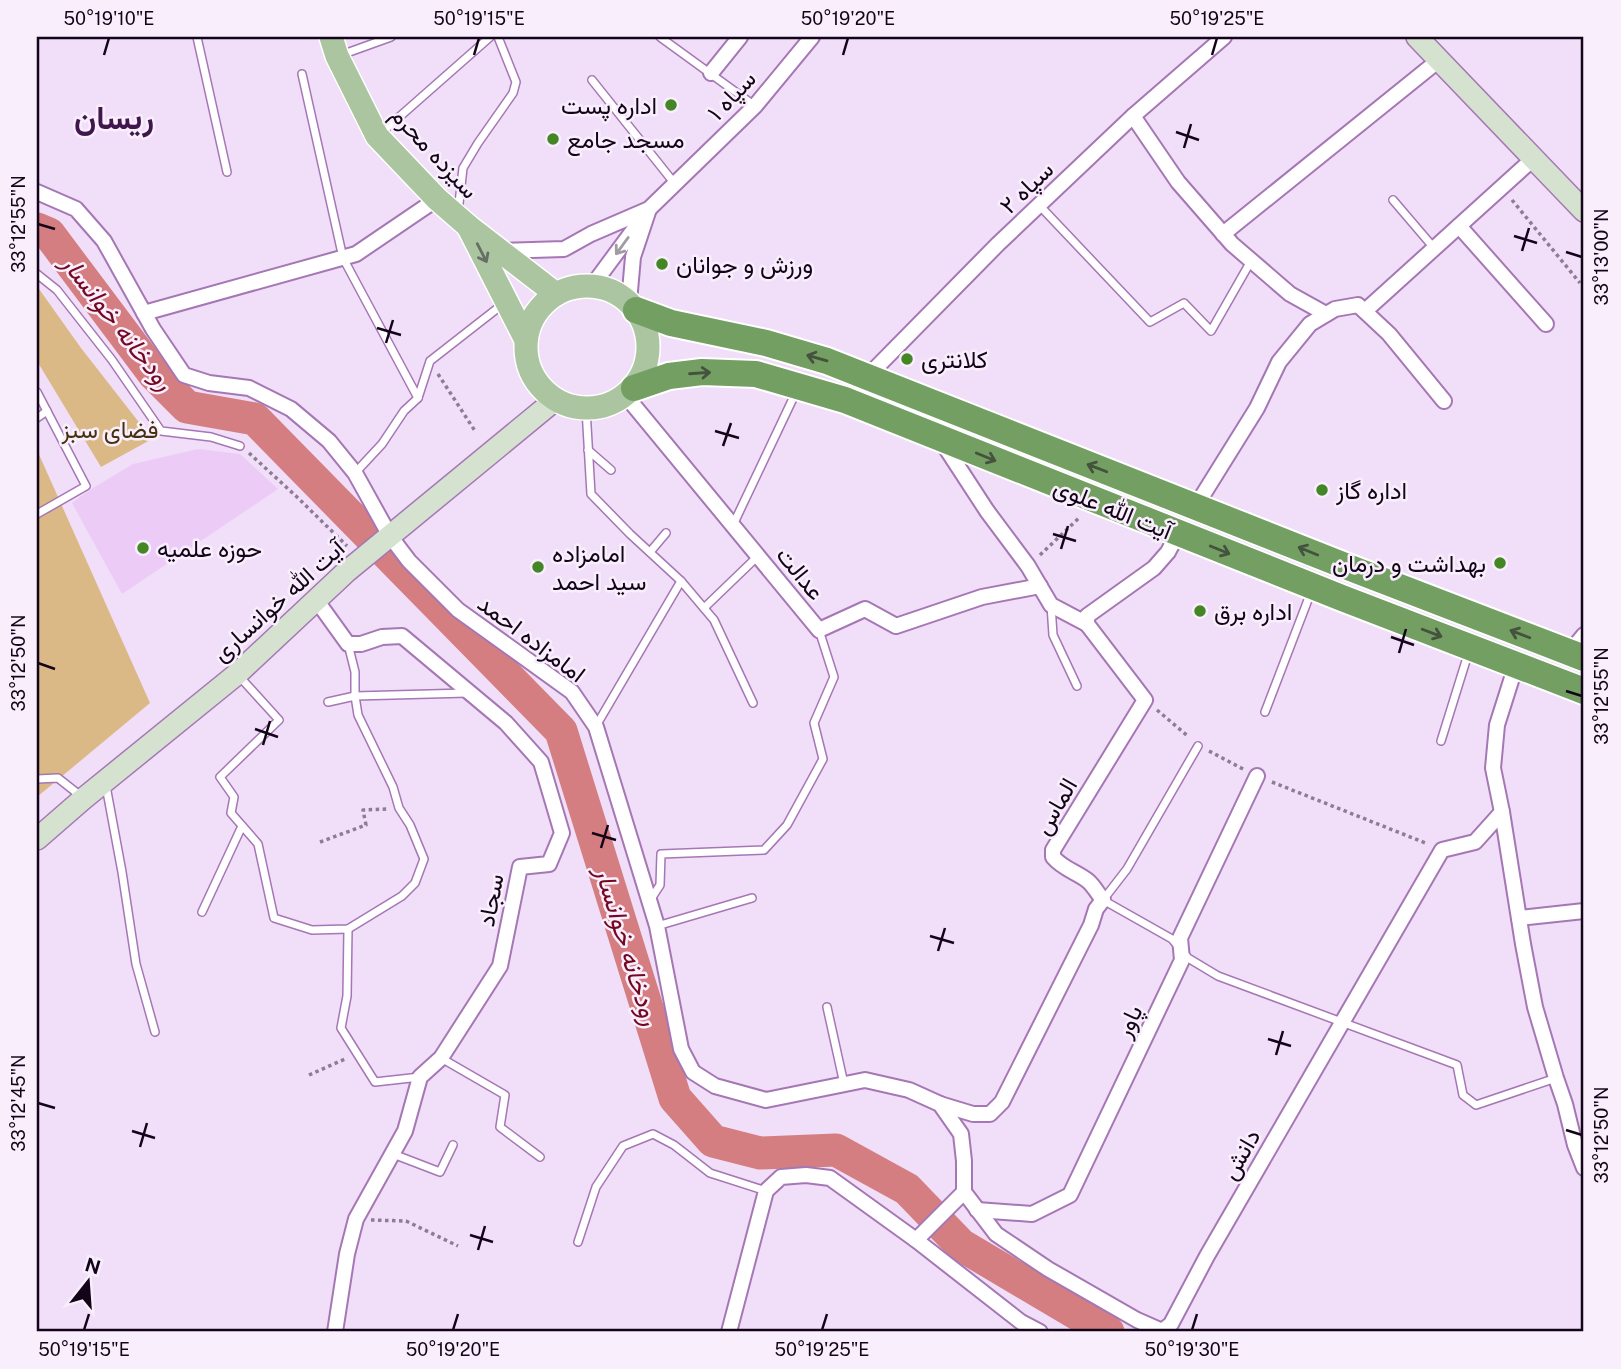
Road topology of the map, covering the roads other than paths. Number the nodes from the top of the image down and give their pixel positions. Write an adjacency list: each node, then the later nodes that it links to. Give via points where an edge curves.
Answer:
1 (197, 37): 19 (lane)
2 (391, 37): 10 (lane)
3 (490, 37): 17 (lane)
4 (498, 37): 27 (lane, via 515,88 463,168)
5 (660, 37): 13 (lane)
6 (740, 37): 13 (street)
7 (812, 37): 15 (street, سپاه ۱)
8 (1224, 37): 16 (street, سپاه ۲)
9 (1417, 37): 11 (main road)
10 (334, 47): 17 (main road, سیزده محرم)
11 (1439, 60): 18 (main road); 29 (street)
12 (302, 74): 32 (lane)
13 (711, 74): 15 (lane)
14 (592, 80): 20 (lane)
15 (755, 106): 20 (street, سپاه ۱)
16 (1133, 116): 24 (street, سپاه ۲); 29 (street, via 1178,182)
17 (377, 136): 22 (main road, سیزده محرم)
18 (1534, 158): 26 (main road); 28 (street)
19 (227, 172)
20 (675, 184): 25 (street, سپاه ۱)
21 (37, 192): 40 (street, امامزاده احمد, via 76,209 104,242)
22 (437, 199): 27 (main road, سیزده محرم); 32 (street, via 356,254)
23 (1393, 200): 30 (lane)
24 (1040, 205): 33 (lane, via 1150,322 1184,303 1211,331); 44 (street, سپاه ۲)
25 (649, 209): 31 (street, via 564,249); 35 (street, one-way to 35); 38 (street, via 634,257)
26 (1584, 211)
27 (463, 221): 31 (main road, سیزده محرم); 37 (main road, one-way to 37)
28 (1459, 226): 30 (street); 42 (street)
29 (1223, 234): 33 (street)
30 (1435, 248): 39 (street)
31 (500, 251): 36 (main road, سیزده محرم)
32 (343, 258): 40 (street); 48 (lane)
33 (1251, 261): 41 (street, via 1290,294)
34 (37, 274): 55 (lane, via 65,300 161,431)
35 (592, 286): 36 (main road); 38 (main road, via 612,291)
36 (556, 294): 43 (main road, via 536,314)
37 (507, 302): 43 (main road); 48 (lane, via 430,361)
38 (633, 306): 44 (highway, آیت الله علوی, one-way to 38, via 766,343 671,323); 47 (main road, via 649,341 643,374)
39 (1365, 311): 41 (street, via 1358,305); 50 (street)
40 (144, 313): 58 (street, امامزاده احمد, via 184,376 249,388 291,409 328,441)
41 (1326, 314): 59 (street, via 1310,324 1279,362)
42 (1546, 324)
43 (526, 340): 49 (main road, via 532,374)
44 (867, 377): 59 (highway, آیت الله علوی, one-way to 44)
45 (799, 386): 47 (highway, آیت الله علوی, one-way to 45, via 669,376 702,372 756,374); 54 (highway, آیت الله علوی); 61 (lane)
46 (37, 392): 52 (lane)
47 (630, 392): 51 (main road, via 607,406); 61 (street, عدالت)
48 (418, 398): 58 (lane)
49 (555, 400): 51 (main road); 64 (main road, آیت الله خوانساری)
50 (1444, 401)
51 (586, 409): 56 (lane)
52 (47, 411): 53 (lane); 60 (lane, via 86,486)
53 (37, 418)
54 (940, 439): 63 (highway, آیت الله علوی, one-way to 63); 68 (street)
55 (240, 446)
56 (588, 449): 57 (lane); 65 (lane, via 591,494)
57 (611, 470)
58 (355, 473): 64 (street, امامزاده احمد)
59 (1196, 506): 77 (highway, آیت الله علوی, one-way to 59, via 1358,571)
60 (37, 514)
61 (733, 526): 66 (street, عدالت)
62 (666, 533): 65 (lane)
63 (1178, 533): 69 (highway, آیت الله علوی, one-way to 69); 73 (street, via 1154,568 1087,616)
64 (390, 536): 70 (main road, آیت الله خوانساری); 87 (street, امامزاده احمد, via 458,610 572,692)
65 (650, 552): 67 (lane)
66 (758, 556): 72 (lane); 74 (street, عدالت)
67 (681, 581): 72 (lane); 87 (lane)
68 (1040, 586): 71 (street); 74 (street, عدالت, via 982,597 896,626 865,609)
69 (1313, 587): 76 (highway, آیت الله علوی, one-way to 76); 86 (lane)
70 (317, 601): 75 (street); 79 (main road, آیت الله خوانساری)
71 (1051, 605): 73 (street); 80 (lane, via 1053,635)
72 (704, 608): 85 (lane)
73 (1087, 624): 98 (street, الماس, via 1145,700 1053,850 1060,865 1089,882)
74 (819, 629): 99 (lane, via 834,677 814,723 823,759 787,825 764,850 661,854 660,885)
75 (348, 644): 82 (street, سجاد, via 402,636); 83 (lane)
76 (1470, 647): 78 (highway, آیت الله علوی); 88 (lane)
77 (1579, 648)
78 (1516, 665): 81 (highway, آیت الله علوی); 94 (street, via 1497,725 1493,768)
79 (237, 674): 92 (main road, آیت الله خوانساری); 95 (lane, via 279,720 220,777 234,797 231,813)
80 (1077, 685)
81 (1584, 691)
82 (471, 693): 83 (lane); 109 (street, سجاد, via 541,762 562,833 550,863 520,867 500,965)
83 (355, 696): 84 (lane); 104 (lane, via 358,715 424,859 415,883 402,897)
84 (328, 702)
85 (753, 703)
86 (1265, 712)
87 (596, 727): 99 (street, امامزاده احمد)
88 (1441, 741)
89 (1198, 746): 98 (lane, via 1127,869)
90 (1257, 776): 105 (street, پاور, via 1180,938)
91 (37, 779): 93 (lane, via 58,778)
92 (105, 782): 93 (main road, آیت الله خوانساری); 108 (lane, via 136,964)
93 (83, 799): 96 (main road, آیت الله خوانساری)
94 (1502, 812): 102 (street); 107 (street, دانش, via 1475,842 1443,850)
95 (242, 826): 101 (lane); 104 (lane, via 258,844 274,918 312,929)
96 (37, 839)
97 (752, 898): 103 (lane)
98 (1103, 900): 105 (lane, via 1172,939); 113 (street, via 1002,1102 990,1114)
99 (649, 903): 103 (street, امامزاده احمد)
100 (1584, 911): 102 (street)
101 (202, 912)
102 (1519, 918): 111 (street, via 1535,1007)
103 (657, 926): 112 (street, امامزاده احمد, via 681,1049 693,1072 715,1086 766,1100)
104 (348, 929): 110 (lane, via 347,996 341,1028 375,1082)
105 (1181, 950): 107 (lane, via 1217,976); 120 (street, پاور, via 1182,960 1070,1195 1032,1214)
106 (827, 1007): 112 (lane)
107 (1343, 1023): 111 (lane, via 1457,1065 1464,1095 1476,1105); 120 (street, دانش, via 1171,1324 1162,1331 1038,1262 996,1234)
108 (155, 1032)
109 (441, 1058): 110 (street, سجاد); 116 (lane, via 505,1095 500,1127)
110 (420, 1077): 115 (street, via 405,1131)
111 (1556, 1078): 117 (street)
112 (844, 1084): 113 (street, امامزاده احمد, via 865,1080 909,1090)
113 (940, 1104): 119 (street, via 961,1134)
114 (453, 1145): 115 (lane, via 440,1172)
115 (392, 1154): 123 (street, via 356,1219)
116 (540, 1157)
117 (1584, 1168)
118 (766, 1191): 121 (street, via 781,1177 830,1178); 122 (lane, via 710,1173 653,1134 622,1146 596,1186); 124 (street)
119 (964, 1192): 120 (street, دانش); 121 (street)
120 (978, 1210)
121 (916, 1240): 125 (street, via 1021,1322)
122 (578, 1242)
123 (335, 1332)
124 (729, 1332)
125 (1041, 1332)

